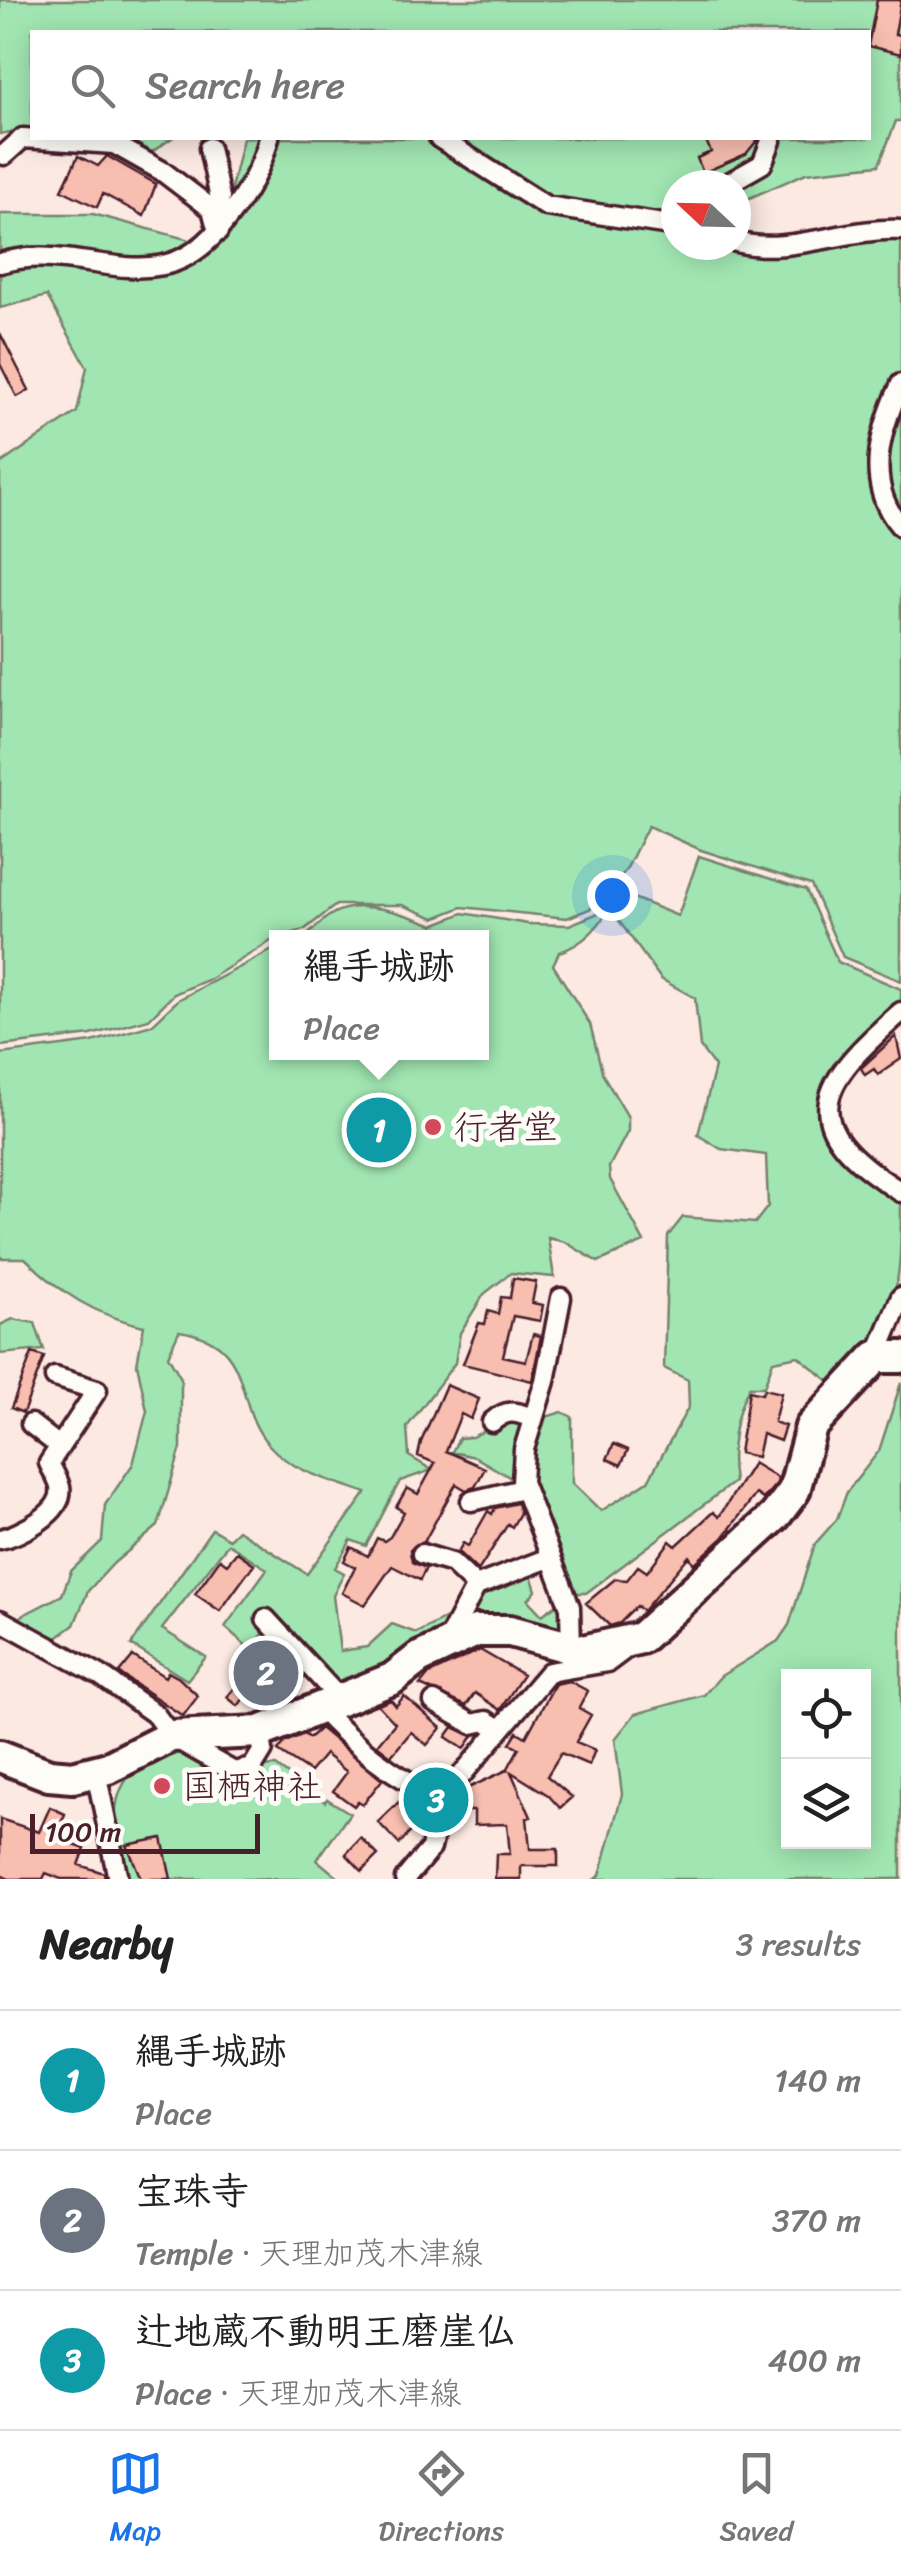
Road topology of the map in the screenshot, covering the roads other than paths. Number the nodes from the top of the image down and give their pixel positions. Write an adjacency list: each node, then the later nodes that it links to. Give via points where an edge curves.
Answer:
1 (30, 138): 7 (street)
2 (53, 140): 10 (street, via 114,144 212,209)
3 (268, 140): 10 (street, via 264,158)
4 (441, 140): 9 (street, via 546,206)
5 (770, 140): 8 (street, via 762,164)
6 (209, 148): 10 (street, via 220,198)
7 (4, 155)
8 (751, 170)
9 (661, 222)
10 (217, 225): 13 (street, via 199,253 163,267)
11 (901, 230): 12 (street)
12 (751, 245)
13 (0, 263)
14 (901, 384): 15 (street, via 879,437 878,473 887,508)
15 (901, 527)
16 (901, 1012): 17 (street, via 850,1058 827,1097 829,1116 850,1150)
17 (901, 1192)
18 (901, 1297): 20 (street)
19 (561, 1298): 22 (street)
20 (889, 1357): 34 (main road, via 811,1427 794,1491 775,1516)
21 (55, 1376): 25 (street, via 97,1390)
22 (532, 1418): 23 (street, via 501,1413); 26 (street)
23 (492, 1422)
24 (30, 1424): 25 (street)
25 (59, 1446): 28 (street, via 49,1463 61,1488 58,1500 43,1518)
26 (523, 1490): 27 (street); 30 (street)
27 (471, 1500)
28 (0, 1540)
29 (422, 1554): 31 (street, via 452,1562)
30 (549, 1558): 31 (street); 36 (street, via 570,1607)
31 (476, 1586): 35 (street)
32 (266, 1619): 37 (street)
33 (0, 1620): 40 (street, via 100,1674 155,1714)
34 (641, 1638): 36 (main road); 39 (street, via 608,1662 556,1668)
35 (446, 1643): 36 (main road, via 494,1630); 37 (main road, via 392,1678)
36 (570, 1650)
37 (329, 1702): 40 (main road, via 260,1732); 43 (street, via 361,1752)
38 (434, 1702): 39 (street, via 472,1724)
39 (498, 1729): 43 (street)
40 (171, 1736): 42 (main road)
41 (0, 1756): 42 (main road, via 49,1775)
42 (96, 1772): 44 (street)
43 (442, 1798): 45 (street, via 431,1848)
44 (118, 1879)
45 (406, 1879)

